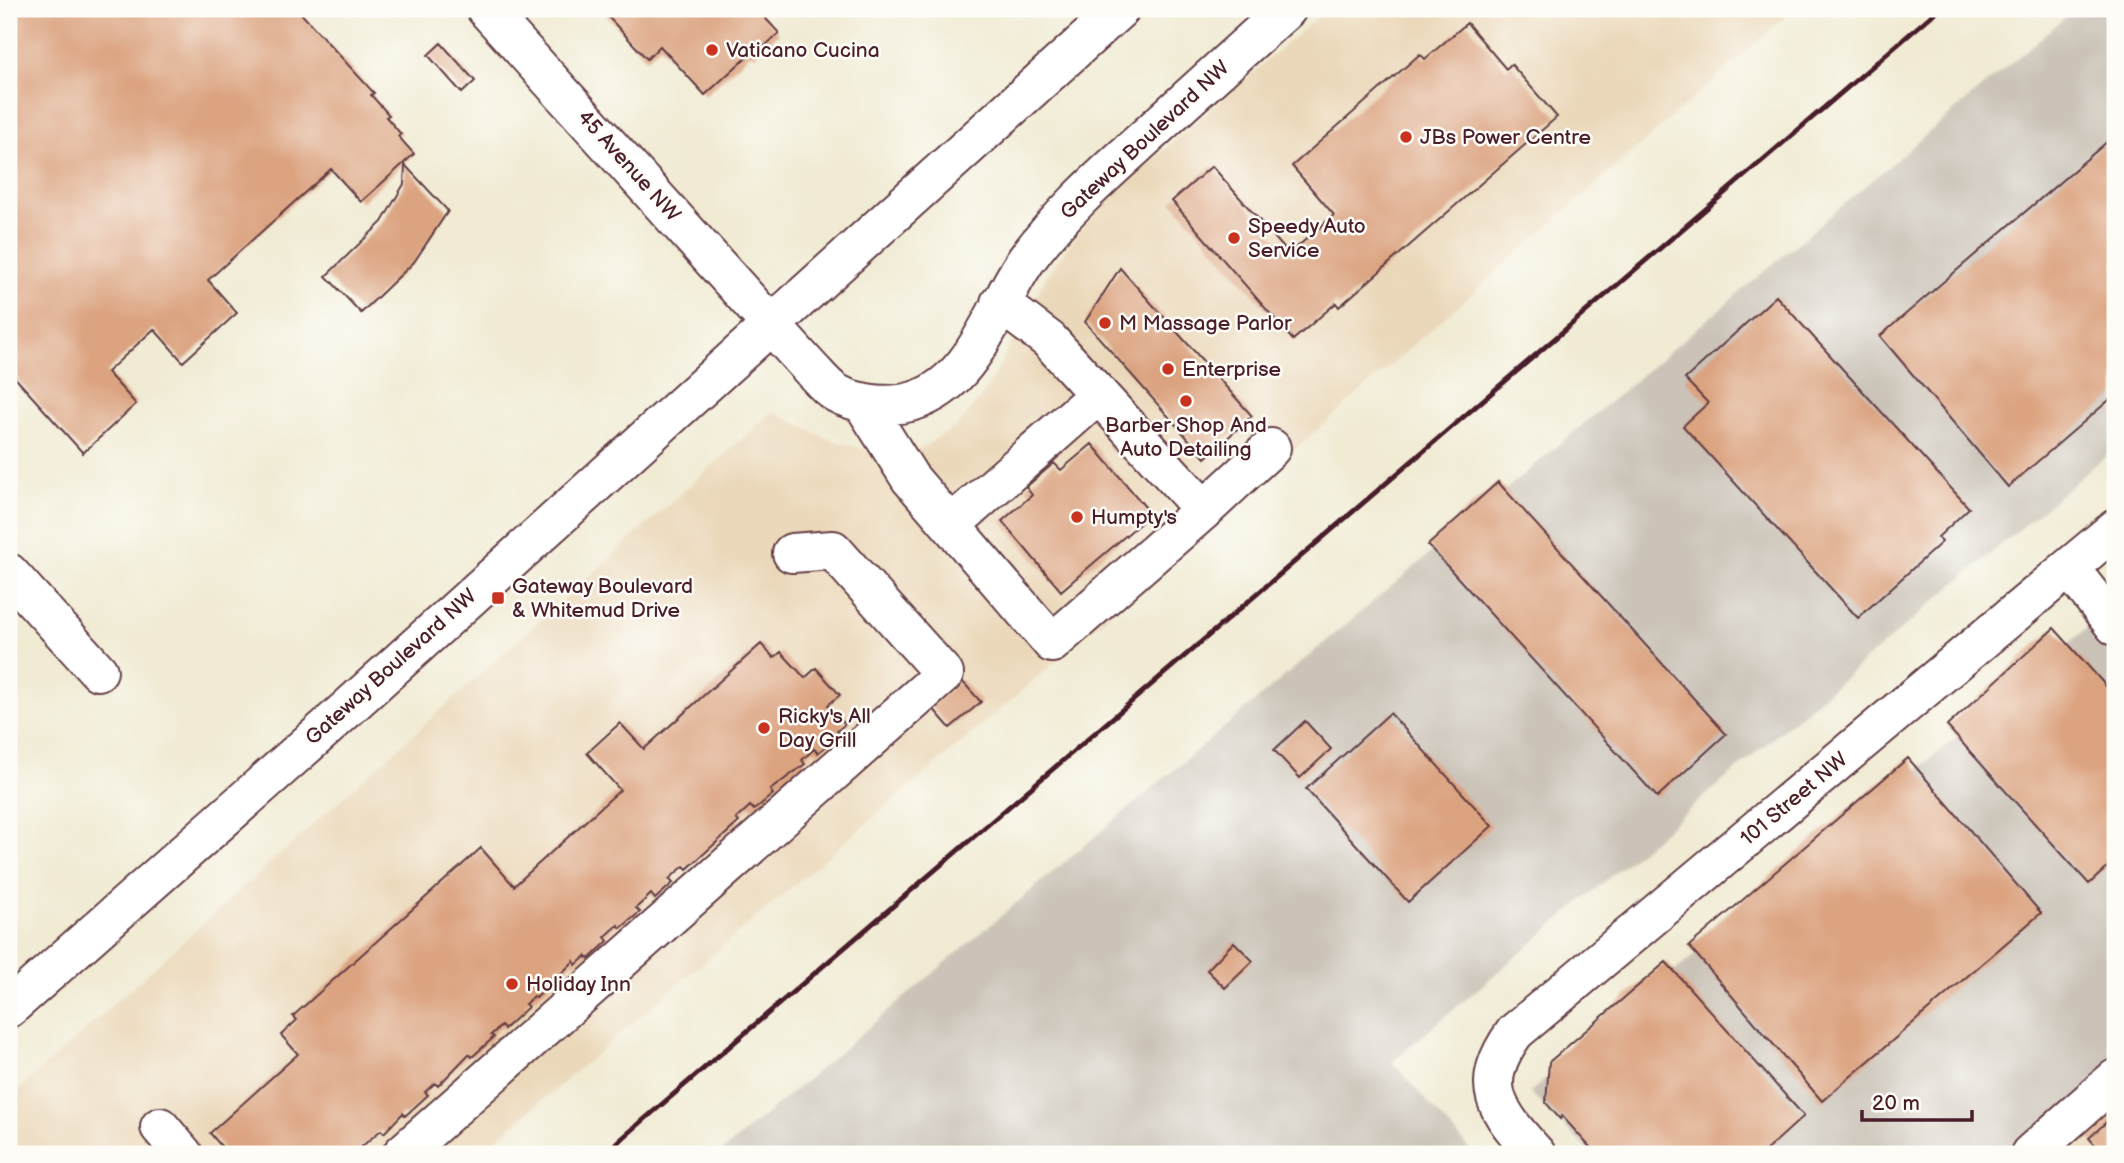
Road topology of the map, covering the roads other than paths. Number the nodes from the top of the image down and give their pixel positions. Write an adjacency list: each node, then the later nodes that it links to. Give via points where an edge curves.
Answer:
1 (486, 9): 5 (street, 45 Avenue NW)
2 (1120, 9): 5 (street, Gateway Boulevard NW)
3 (1287, 9): 4 (street, Gateway Boulevard NW, via 1089,188 1026,260)
4 (1000, 303): 6 (street, via 1049,340); 7 (street, Gateway Boulevard NW, via 975,351 956,375 914,401 891,405)
5 (771, 323): 7 (street, Gateway Boulevard NW, via 836,393); 17 (street, Gateway Boulevard NW, via 327,727)
6 (1098, 395): 9 (street); 10 (street)
7 (862, 402): 10 (street, via 910,478)
8 (1271, 448): 9 (street)
9 (1203, 510): 10 (street, via 1052,643)
10 (951, 525)
11 (2115, 529): 13 (street, 101 Street NW)
12 (792, 553): 19 (street, via 832,550 944,674)
13 (2070, 569): 15 (street); 20 (street, 101 Street NW, via 1516,1032 1503,1049 1493,1082 1501,1113)
14 (16, 595): 16 (street)
15 (2115, 626)
16 (98, 671)
17 (9, 1008)
18 (2115, 1079): 21 (street)
19 (402, 1154)
20 (1536, 1154)
21 (2030, 1154)

